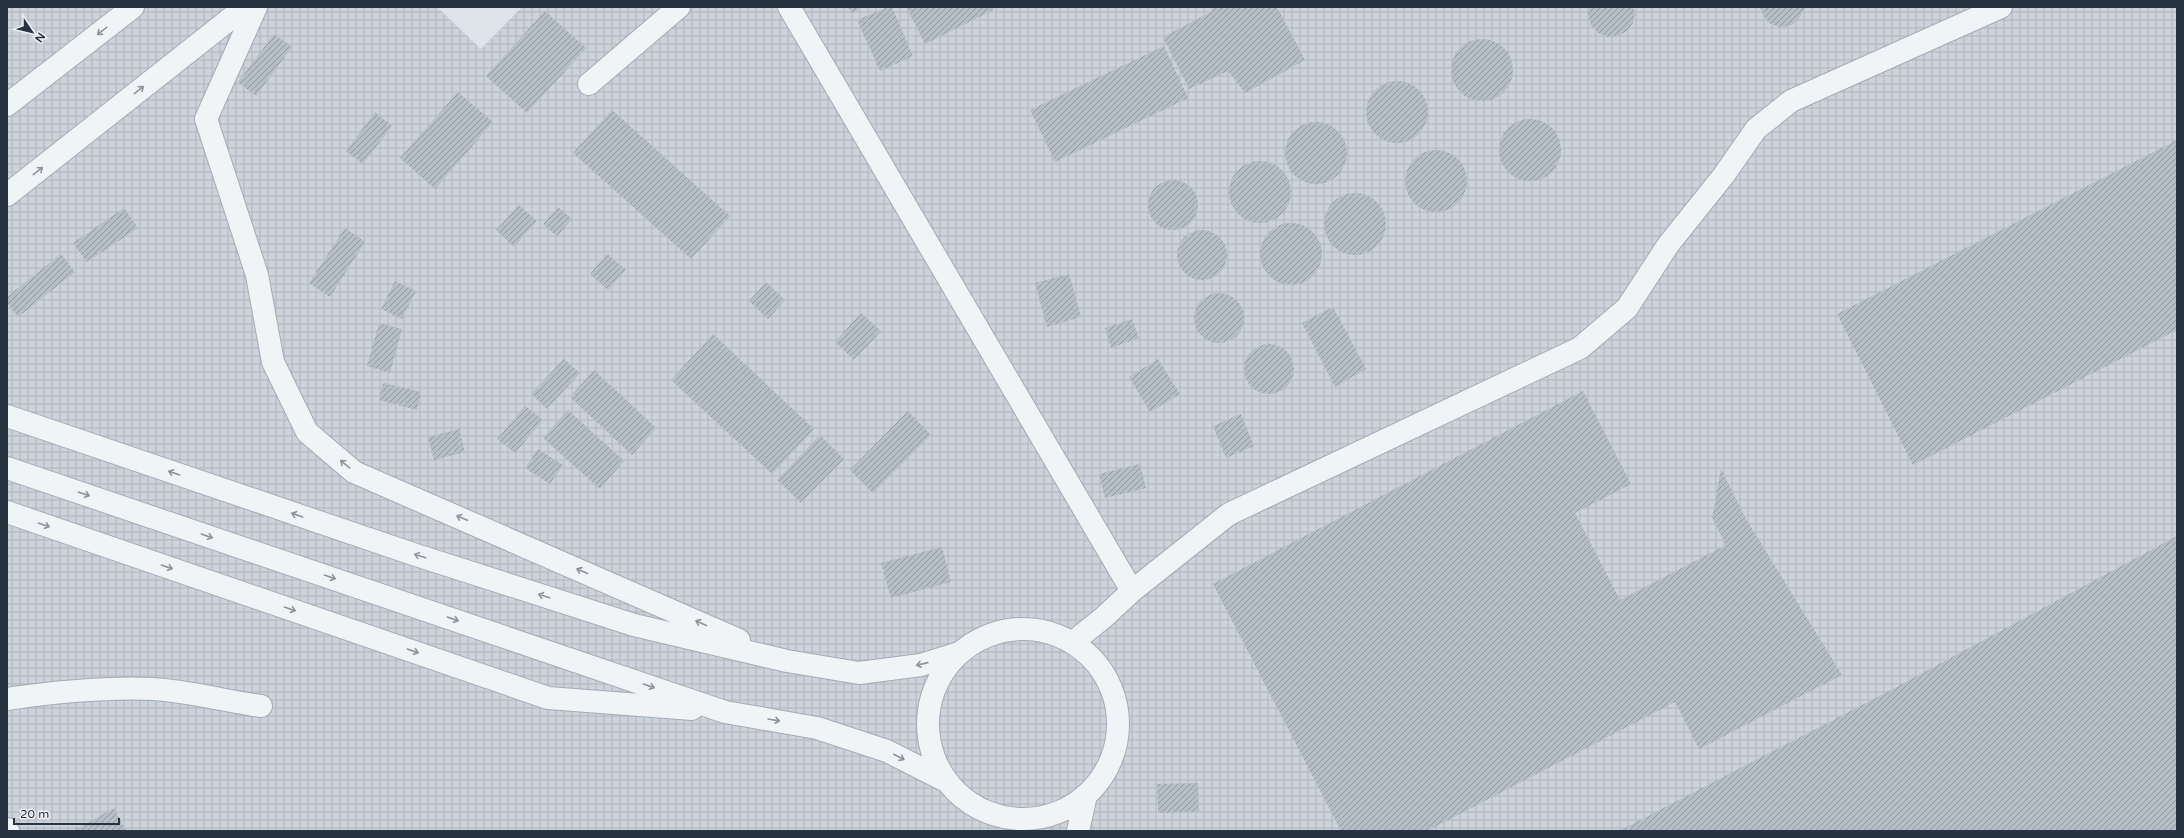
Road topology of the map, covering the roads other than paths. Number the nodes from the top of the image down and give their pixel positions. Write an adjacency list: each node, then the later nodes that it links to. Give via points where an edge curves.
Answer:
1 (133, 7): 8 (street, one-way to 8)
2 (245, 7): 9 (street, one-way to 2)
3 (256, 7): 16 (street, one-way to 3, via 354,472 307,432 273,362 258,275 206,119)
4 (679, 7): 7 (street)
5 (789, 7): 13 (street)
6 (2001, 7): 13 (street, via 1798,98 1756,130 1668,245 1627,308 1580,348 1229,514)
7 (589, 84)
8 (7, 105)
9 (7, 195)
10 (7, 416): 16 (street, one-way to 10, via 634,625 405,552)
11 (7, 468): 19 (street, one-way to 19)
12 (7, 512): 19 (street, one-way to 19, via 548,698)
13 (1132, 591): 14 (street)
14 (1073, 642): 15 (street, via 1045,631 1016,628 987,635); 21 (street, via 1095,661 1110,686 1118,715 1116,744 1105,772)
15 (959, 653): 16 (street, one-way to 16, via 921,665 859,673); 20 (street, via 941,674 930,701 928,715 927,729 933,757)
16 (788, 661)
17 (7, 699): 18 (street, via 96,689 154,689)
18 (261, 706)
19 (725, 712): 20 (street, one-way to 20, via 817,728 887,751)
20 (946, 782): 22 (street, via 970,804)
21 (1086, 795): 22 (street, via 1060,811); 23 (street)
22 (999, 824)
23 (1078, 831)

